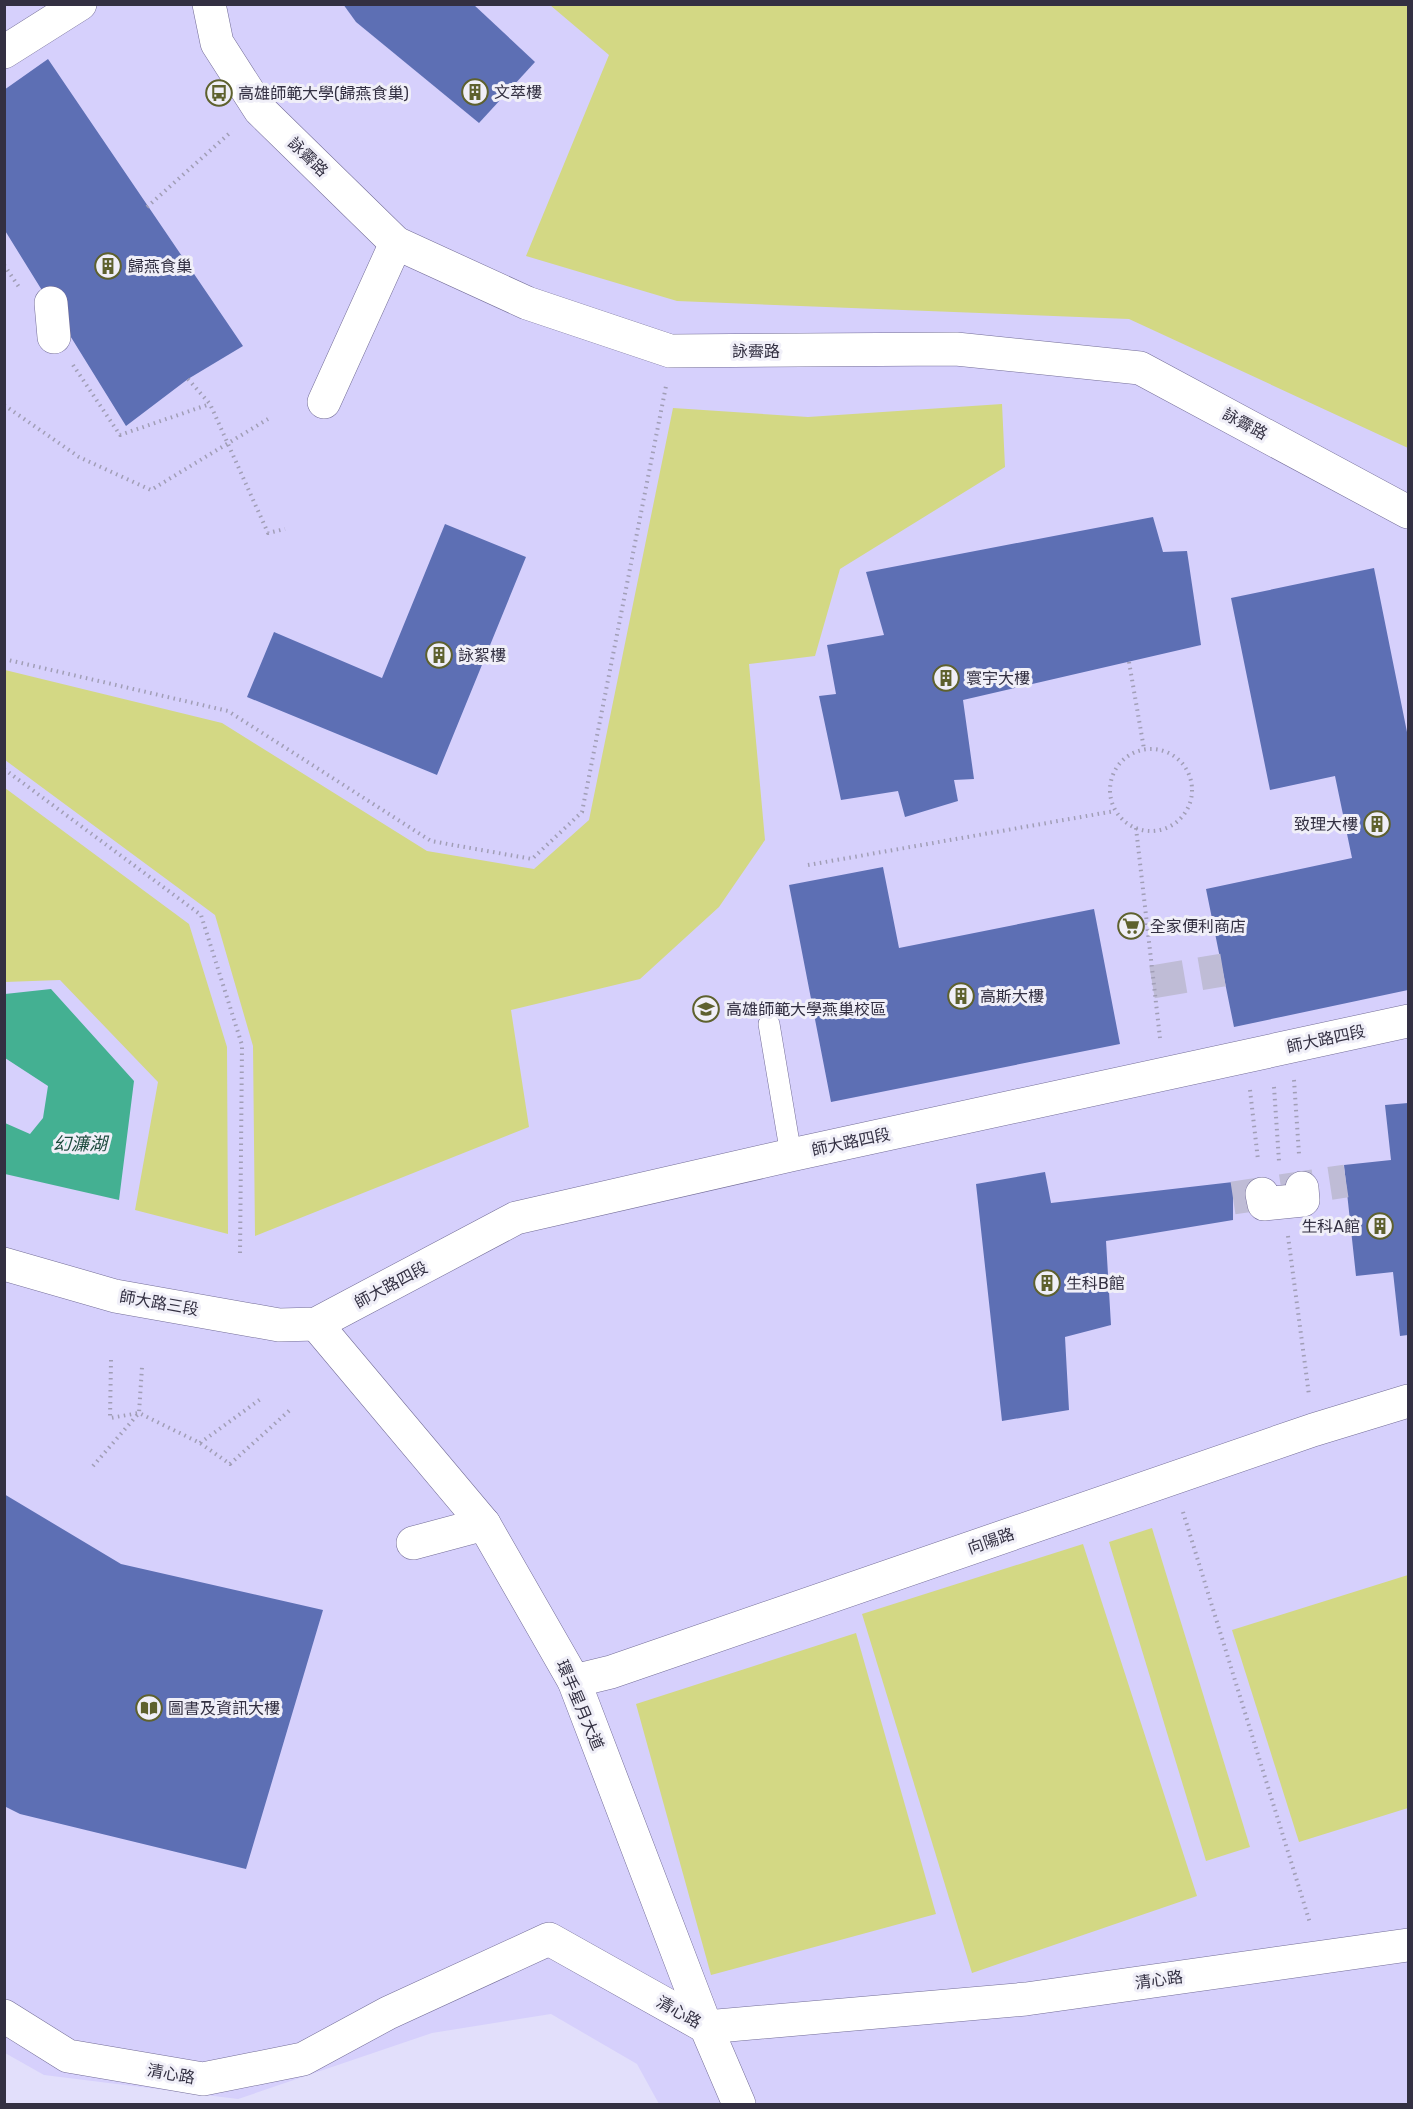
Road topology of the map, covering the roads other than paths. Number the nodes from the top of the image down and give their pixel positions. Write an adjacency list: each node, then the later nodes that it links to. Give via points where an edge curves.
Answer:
1 (80, 4): 3 (street)
2 (209, 4): 4 (street, 詠霽路, via 217,42 260,110)
3 (4, 52)
4 (396, 243): 7 (street, via 384,297); 8 (street, 詠霽路, via 527,303 670,351 956,349 1140,368)
5 (37, 298): 6 (street)
6 (54, 337)
7 (324, 402)
8 (1408, 512)
9 (1408, 1021): 11 (street, 師大路四段)
10 (769, 1024): 11 (lane)
11 (791, 1155): 13 (street, 師大路四段, via 516,1218)
12 (4, 1264): 13 (street, 師大路三段, via 115,1296 279,1325)
13 (316, 1324): 15 (street, 環手星月大道)
14 (1408, 1401): 17 (street, 向陽路, via 1313,1430 611,1672)
15 (484, 1524): 16 (street); 17 (street, 環手星月大道)
16 (413, 1543)
17 (574, 1681): 20 (street, 環手星月大道)
18 (1408, 1945): 20 (street, 清心路, via 1026,1999)
19 (4, 2016): 20 (street, 清心路, via 68,2056 203,2079 303,2060 388,2013 549,1939)
20 (706, 2027): 21 (street, 環手星月大道)
21 (739, 2104)

